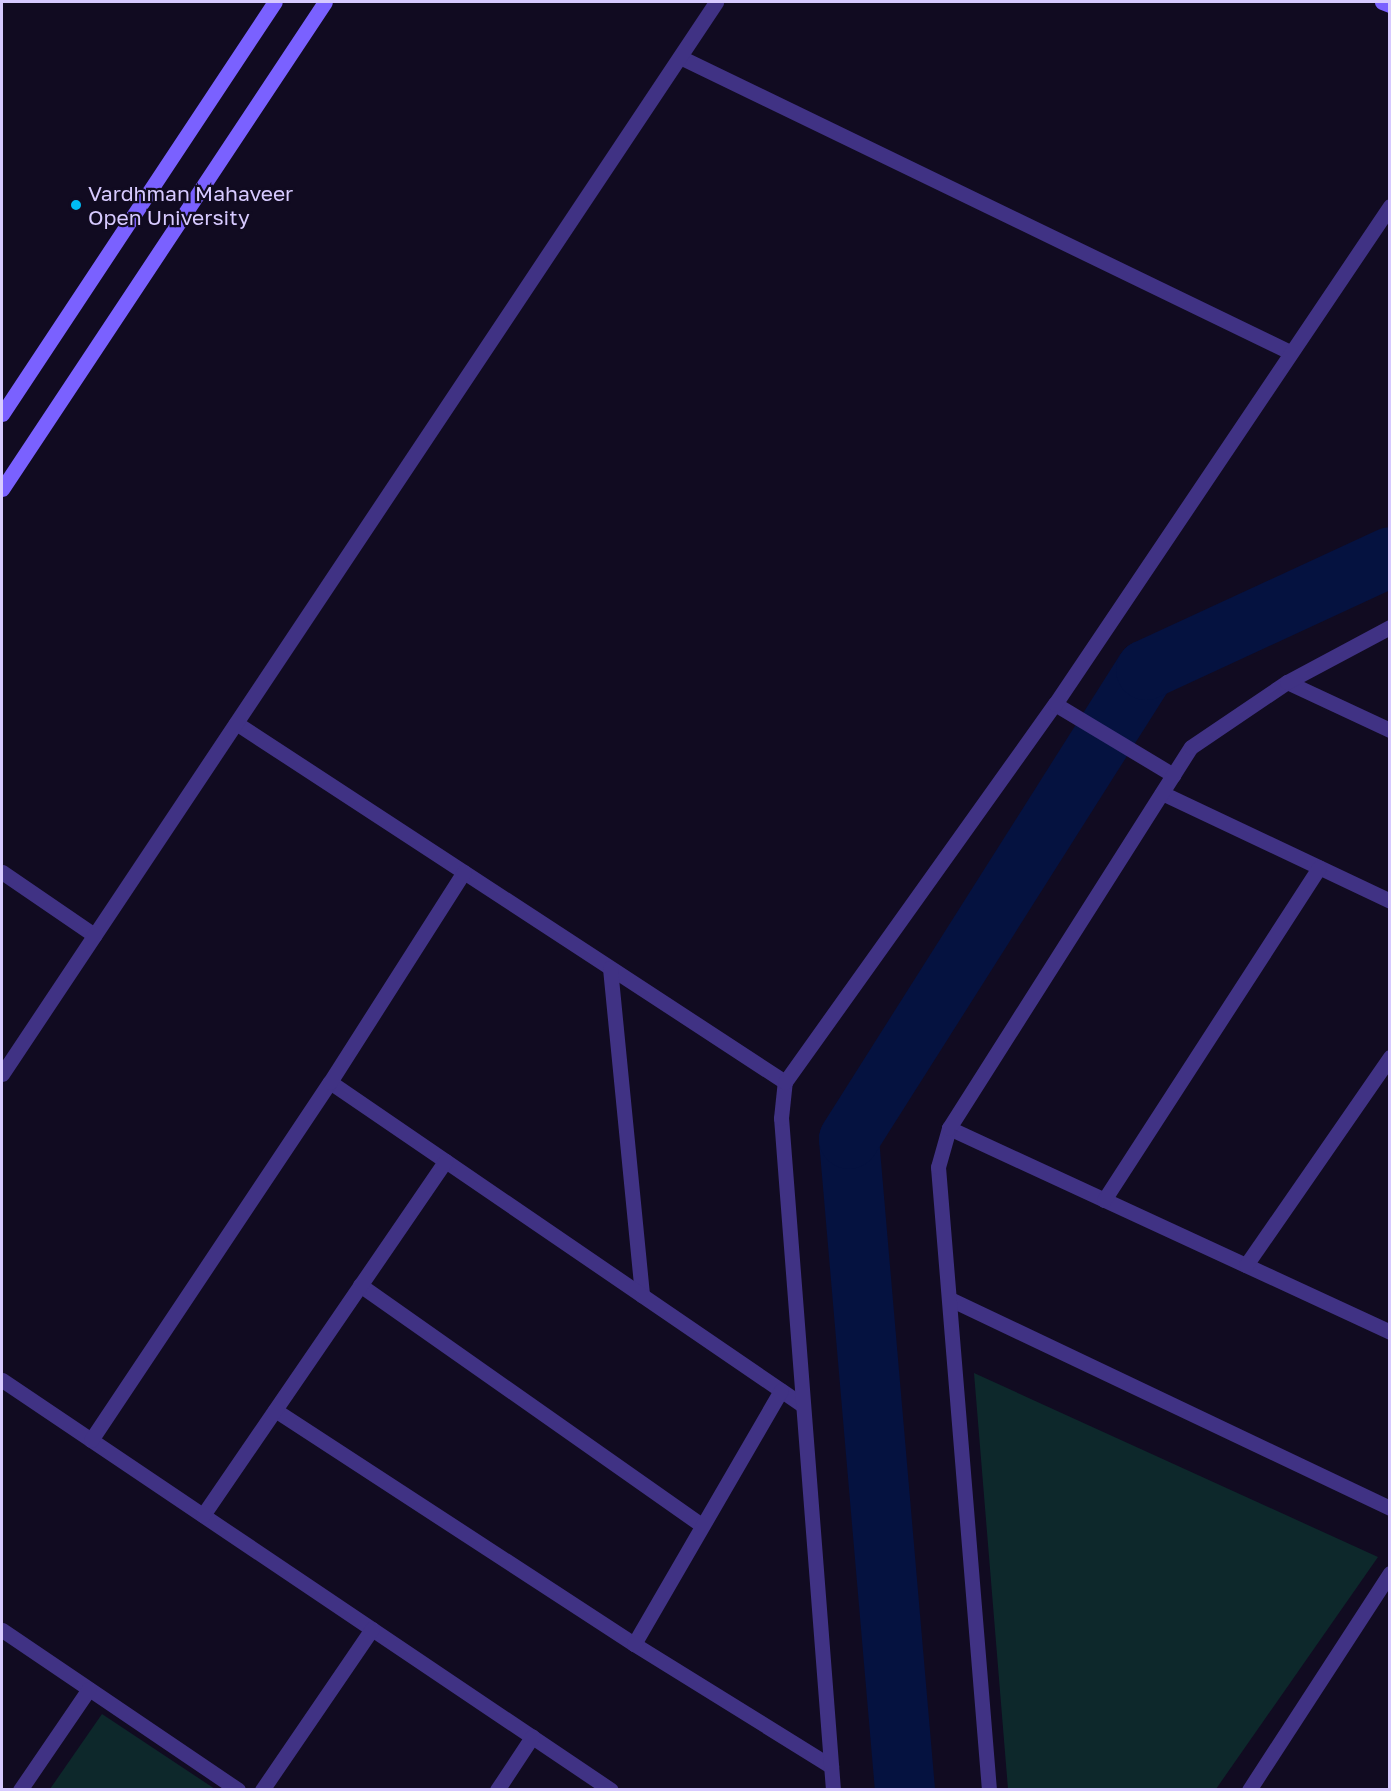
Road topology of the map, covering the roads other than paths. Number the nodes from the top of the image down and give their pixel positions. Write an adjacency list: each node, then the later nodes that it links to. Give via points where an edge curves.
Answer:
1 (275, 2): 9 (street)
2 (325, 2): 10 (street)
3 (716, 2): 6 (street)
4 (1382, 2): 5 (street)
5 (1389, 5)
6 (680, 57): 8 (street); 14 (street)
7 (1389, 206): 8 (street)
8 (1290, 352): 13 (street)
9 (2, 414)
10 (2, 489)
11 (1389, 627): 12 (street)
12 (1287, 682): 15 (street); 16 (street, via 1191,747)
13 (1055, 704): 16 (street); 27 (street)
14 (236, 723): 20 (street); 22 (street)
15 (1389, 730)
16 (1173, 775): 17 (street)
17 (1162, 793): 18 (street); 28 (street)
18 (1319, 868): 21 (street); 30 (street)
19 (2, 872): 22 (street)
20 (464, 872): 23 (street); 26 (street)
21 (1389, 901)
22 (94, 935): 25 (street)
23 (610, 968): 27 (street); 33 (street)
24 (1389, 1057): 31 (street)
25 (2, 1074)
26 (330, 1082): 29 (street); 40 (street)
27 (785, 1082): 38 (street, via 781,1118)
28 (949, 1128): 30 (street); 34 (street, via 938,1167)
29 (445, 1161): 32 (street); 33 (street)
30 (1104, 1200): 31 (street)
31 (1246, 1265): 35 (street)
32 (360, 1285): 39 (street); 43 (street)
33 (642, 1295): 37 (street)
34 (952, 1300): 41 (street); 57 (street)
35 (1389, 1332)
36 (2, 1380): 40 (street)
37 (781, 1390): 38 (street); 43 (street)
38 (801, 1404): 50 (street)
39 (275, 1410): 42 (street); 47 (street)
40 (91, 1440): 42 (street)
41 (1389, 1508)
42 (203, 1515): 45 (street)
43 (702, 1525): 47 (street)
44 (1389, 1573): 58 (street)
45 (372, 1629): 49 (street); 53 (street)
46 (2, 1630): 48 (street)
47 (634, 1644): 50 (street)
48 (89, 1689): 51 (street); 52 (street)
49 (532, 1737): 54 (street); 55 (street)
50 (831, 1766): 56 (street)
51 (20, 1790)
52 (238, 1790)
53 (262, 1790)
54 (497, 1790)
55 (611, 1790)
56 (833, 1790)
57 (989, 1790)
58 (1249, 1790)

